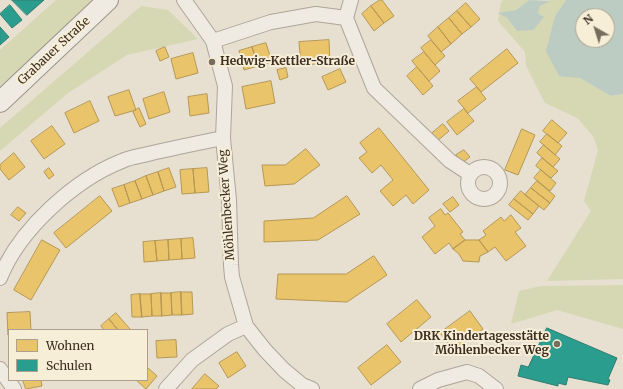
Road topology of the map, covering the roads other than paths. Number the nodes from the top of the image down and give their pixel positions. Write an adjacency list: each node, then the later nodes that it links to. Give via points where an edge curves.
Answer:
1 (108, 0): 6 (main road, Grabauer Straße)
2 (184, 0): 5 (street, Möhlenbecker Weg)
3 (351, 0): 4 (street)
4 (346, 18): 5 (street, via 316,14 271,22); 8 (street, via 374,88 450,161)
5 (214, 41): 7 (street, Möhlenbecker Weg, via 225,86)
6 (0, 102)
7 (223, 138): 9 (street, via 123,160 87,178 32,226 4,266); 10 (street, Möhlenbecker Weg, via 229,200 232,278)
8 (470, 174)
9 (0, 278)
10 (246, 326): 13 (street, via 228,334 192,360); 14 (street, Möhlenbecker Weg, via 284,370 302,385)
11 (0, 369): 12 (street)
12 (8, 380)
13 (166, 389)
14 (312, 389)
15 (420, 389): 16 (street, via 438,380 468,372)
16 (496, 389)

